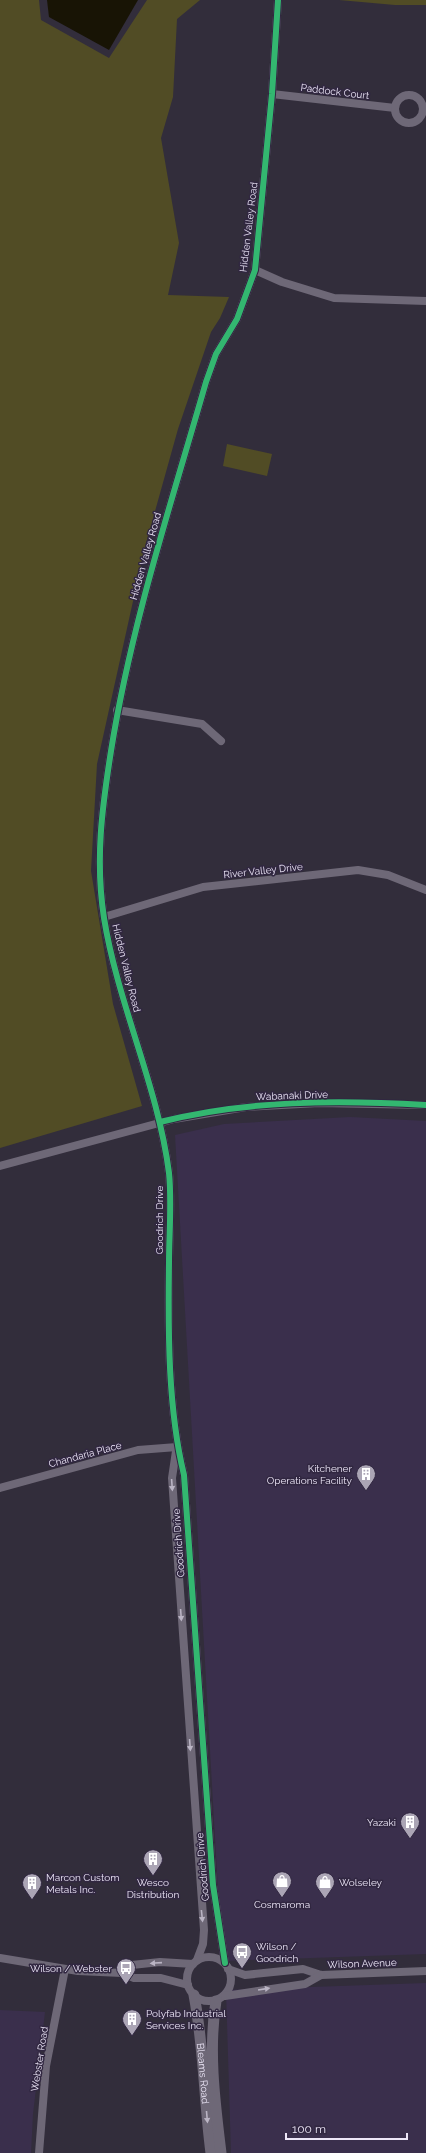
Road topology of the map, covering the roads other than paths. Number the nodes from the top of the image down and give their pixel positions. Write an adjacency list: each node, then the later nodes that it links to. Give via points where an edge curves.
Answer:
1 (278, 0): 2 (street, Hidden Valley Road)
2 (272, 94): 3 (street, Paddock Court); 4 (street, Hidden Valley Road)
3 (395, 108)
4 (255, 270): 5 (street, via 282,282 334,298); 6 (street, Hidden Valley Road, via 237,319 216,354 206,382 140,611)
5 (426, 301)
6 (118, 710): 7 (street, via 202,724); 9 (street, Hidden Valley Road, via 100,825 98,859)
7 (221, 742)
8 (426, 890): 9 (street, River Valley Drive, via 388,875 358,870 203,887)
9 (104, 917): 11 (street, Hidden Valley Road, via 119,984)
10 (426, 1106): 11 (street, Wabanaki Drive, via 319,1103 246,1107)
11 (160, 1122): 12 (street, Wabanaki Drive); 13 (street, Goodrich Drive, via 169,1176 168,1267)
12 (0, 1166)
13 (177, 1447): 14 (street, Chandaria Place, via 138,1450); 16 (street, Goodrich Drive, one-way to 16, via 172,1478 204,1930 203,1944); 17 (street, Goodrich Drive, via 184,1475 212,1885)
14 (0, 1488)
15 (0, 1958): 18 (street)
16 (195, 1962): 17 (street, Wilson Avenue, via 211,1956); 20 (street, Wilson Avenue, one-way to 20, via 132,1965); 22 (street, via 187,1974)
17 (227, 1966): 21 (street, Wilson Avenue, via 245,1975 303,1969); 23 (street, via 231,1983)
18 (65, 1969): 20 (street, via 104,1974); 24 (street, Webster Road, via 46,2066)
19 (426, 1971): 21 (street, Wilson Avenue)
20 (122, 1973): 22 (street, via 134,1978 161,1978)
21 (321, 1975): 23 (street, one-way to 21, via 304,1984)
22 (191, 1990): 23 (street, via 206,2002); 25 (main road, Bleams Road, one-way to 25, via 201,2032)
23 (220, 1999): 26 (main road, Bleams Road, via 212,2027 212,2051)
24 (39, 2153)
25 (211, 2153)
26 (221, 2153)

